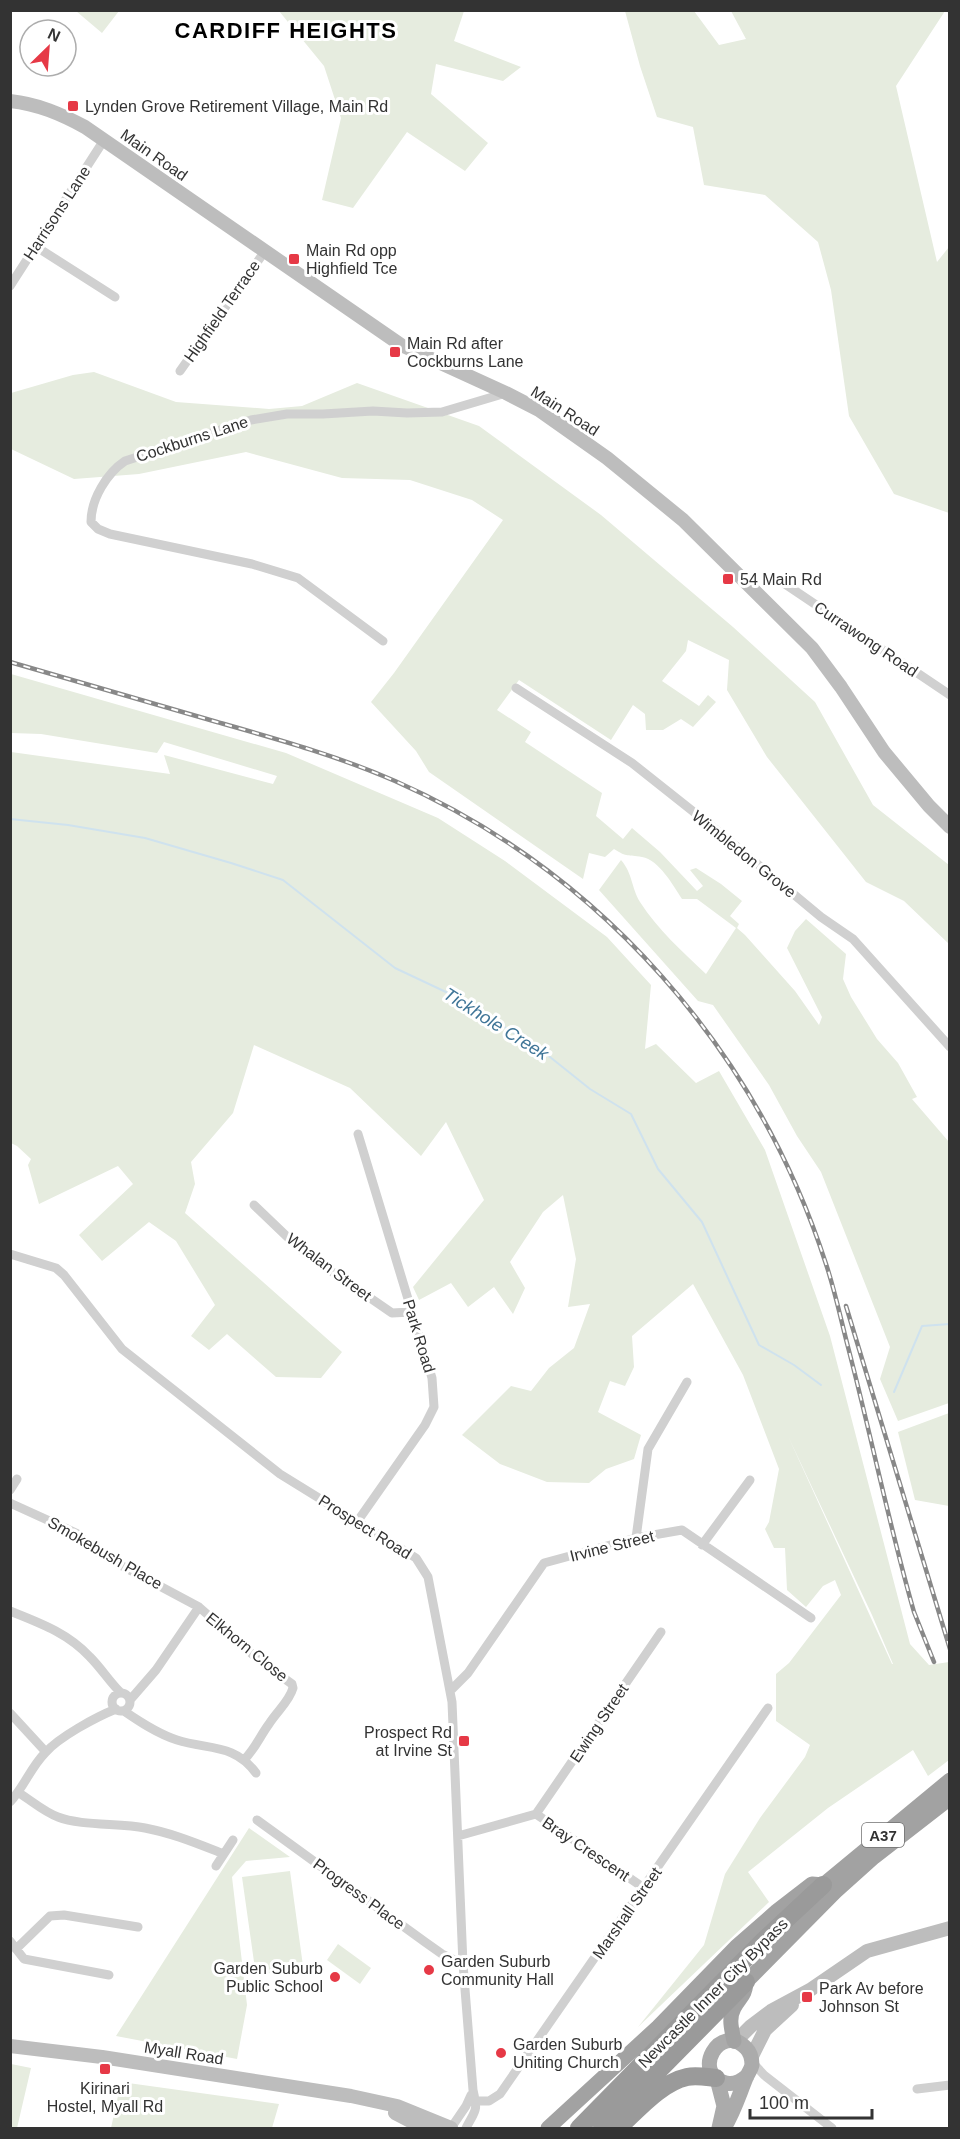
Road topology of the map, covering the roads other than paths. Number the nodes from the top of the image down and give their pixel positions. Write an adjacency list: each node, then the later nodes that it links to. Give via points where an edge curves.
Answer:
1 (10, 101): 2 (main road, Main Road, via 60,113)
2 (104, 140): 3 (street, Harrisons Lane); 4 (main road, Main Road)
3 (35, 246): 5 (street, Harrisons Lane); 6 (street)
4 (264, 251): 7 (street, Highfield Terrace); 8 (main road, Main Road, via 401,345)
5 (10, 286)
6 (115, 297)
7 (180, 371)
8 (506, 393): 10 (street, Cockburns Lane, via 442,412 287,414 251,420 126,461 94,499 91,522 98,529 297,578); 13 (main road, Main Road, via 539,410 607,458 683,520 812,648 884,752)
9 (783, 582): 12 (street, Currawong Road)
10 (382, 641)
11 (516, 688): 14 (street, Wimbledon Grove, via 627,759 853,939)
12 (950, 695)
13 (950, 827)
14 (950, 1047)
15 (358, 1134): 18 (street, Park Road)
16 (254, 1205): 18 (street, Whalan Street, via 302,1251 392,1313)
17 (10, 1254): 24 (street, Prospect Road, via 56,1268 122,1349 280,1474)
18 (411, 1312): 24 (street, Park Road, via 432,1378 434,1407)
19 (687, 1382): 25 (street, via 648,1449)
20 (17, 1479): 22 (street)
21 (750, 1480): 26 (street)
22 (10, 1490)
23 (10, 1503): 27 (street, Smokebush Place, via 76,1533 99,1553)
24 (357, 1522): 31 (street, Prospect Road, via 416,1558 429,1577)
25 (636, 1538): 26 (street, Irvine Street, via 682,1530); 31 (street, Irvine Street, via 544,1563 468,1673)
26 (702, 1545): 29 (street, Irvine Street)
27 (199, 1607): 32 (street, via 156,1670); 36 (street, Elkhorn Close, via 294,1688)
28 (10, 1611): 32 (street, via 49,1625 81,1648)
29 (811, 1618)
30 (661, 1632): 42 (street, Ewing Street)
31 (451, 1690): 44 (street, Prospect Road)
32 (122, 1701): 35 (street); 36 (street, via 140,1720 175,1740 224,1749)
33 (768, 1708): 49 (street, Marshall Street)
34 (10, 1713): 35 (street)
35 (45, 1751): 39 (street)
36 (244, 1760): 37 (street)
37 (256, 1773)
38 (950, 1780): 48 (highway, A37)
39 (19, 1793): 41 (street); 46 (street, via 49,1813 70,1821 148,1828)
40 (950, 1798): 55 (highway, A37, via 874,1857)
41 (10, 1802)
42 (536, 1814): 44 (street, Bray Crescent); 49 (street, Bray Crescent)
43 (257, 1820): 53 (street, Progress Place, via 442,1954)
44 (458, 1836): 53 (street, Prospect Road)
45 (233, 1840): 46 (street)
46 (224, 1854): 47 (street)
47 (216, 1866)
48 (823, 1884): 68 (highway, via 812,1884 769,1918); 69 (highway, Newcastle Inner City Bypass / A37)
49 (644, 1888): 64 (street, Marshall Street, via 501,2094 489,2101)
50 (138, 1927): 52 (street, via 50,1916)
51 (950, 1928): 56 (main road, via 867,1951)
52 (13, 1945): 54 (street, via 24,1959)
53 (463, 1964): 64 (street, Prospect Road)
54 (109, 1975)
55 (746, 1982): 57 (highway, via 745,1995 731,2016); 70 (highway, Newcastle Inner City Bypass / A37)
56 (810, 1990): 57 (main road, via 771,2010); 59 (main road, via 765,2030)
57 (735, 2042): 59 (main road, via 745,2046); 60 (main road, via 723,2043 713,2051 710,2065)
58 (10, 2046): 63 (main road, Myall Road)
59 (750, 2068): 60 (main road, via 733,2083); 73 (main road); 74 (street, via 773,2081)
60 (716, 2078): 71 (highway, via 690,2076 675,2082); 72 (main road, via 723,2106)
61 (950, 2085): 62 (street)
62 (917, 2090)
63 (351, 2096): 65 (main road, Myall Road); 66 (main road, Myall Road, via 397,2106)
64 (472, 2101): 66 (street); 67 (street, via 476,2112)
65 (424, 2128)
66 (451, 2128)
67 (466, 2128)
68 (548, 2128)
69 (579, 2128)
70 (602, 2128)
71 (618, 2128)
72 (719, 2128)
73 (724, 2128)
74 (832, 2128)

